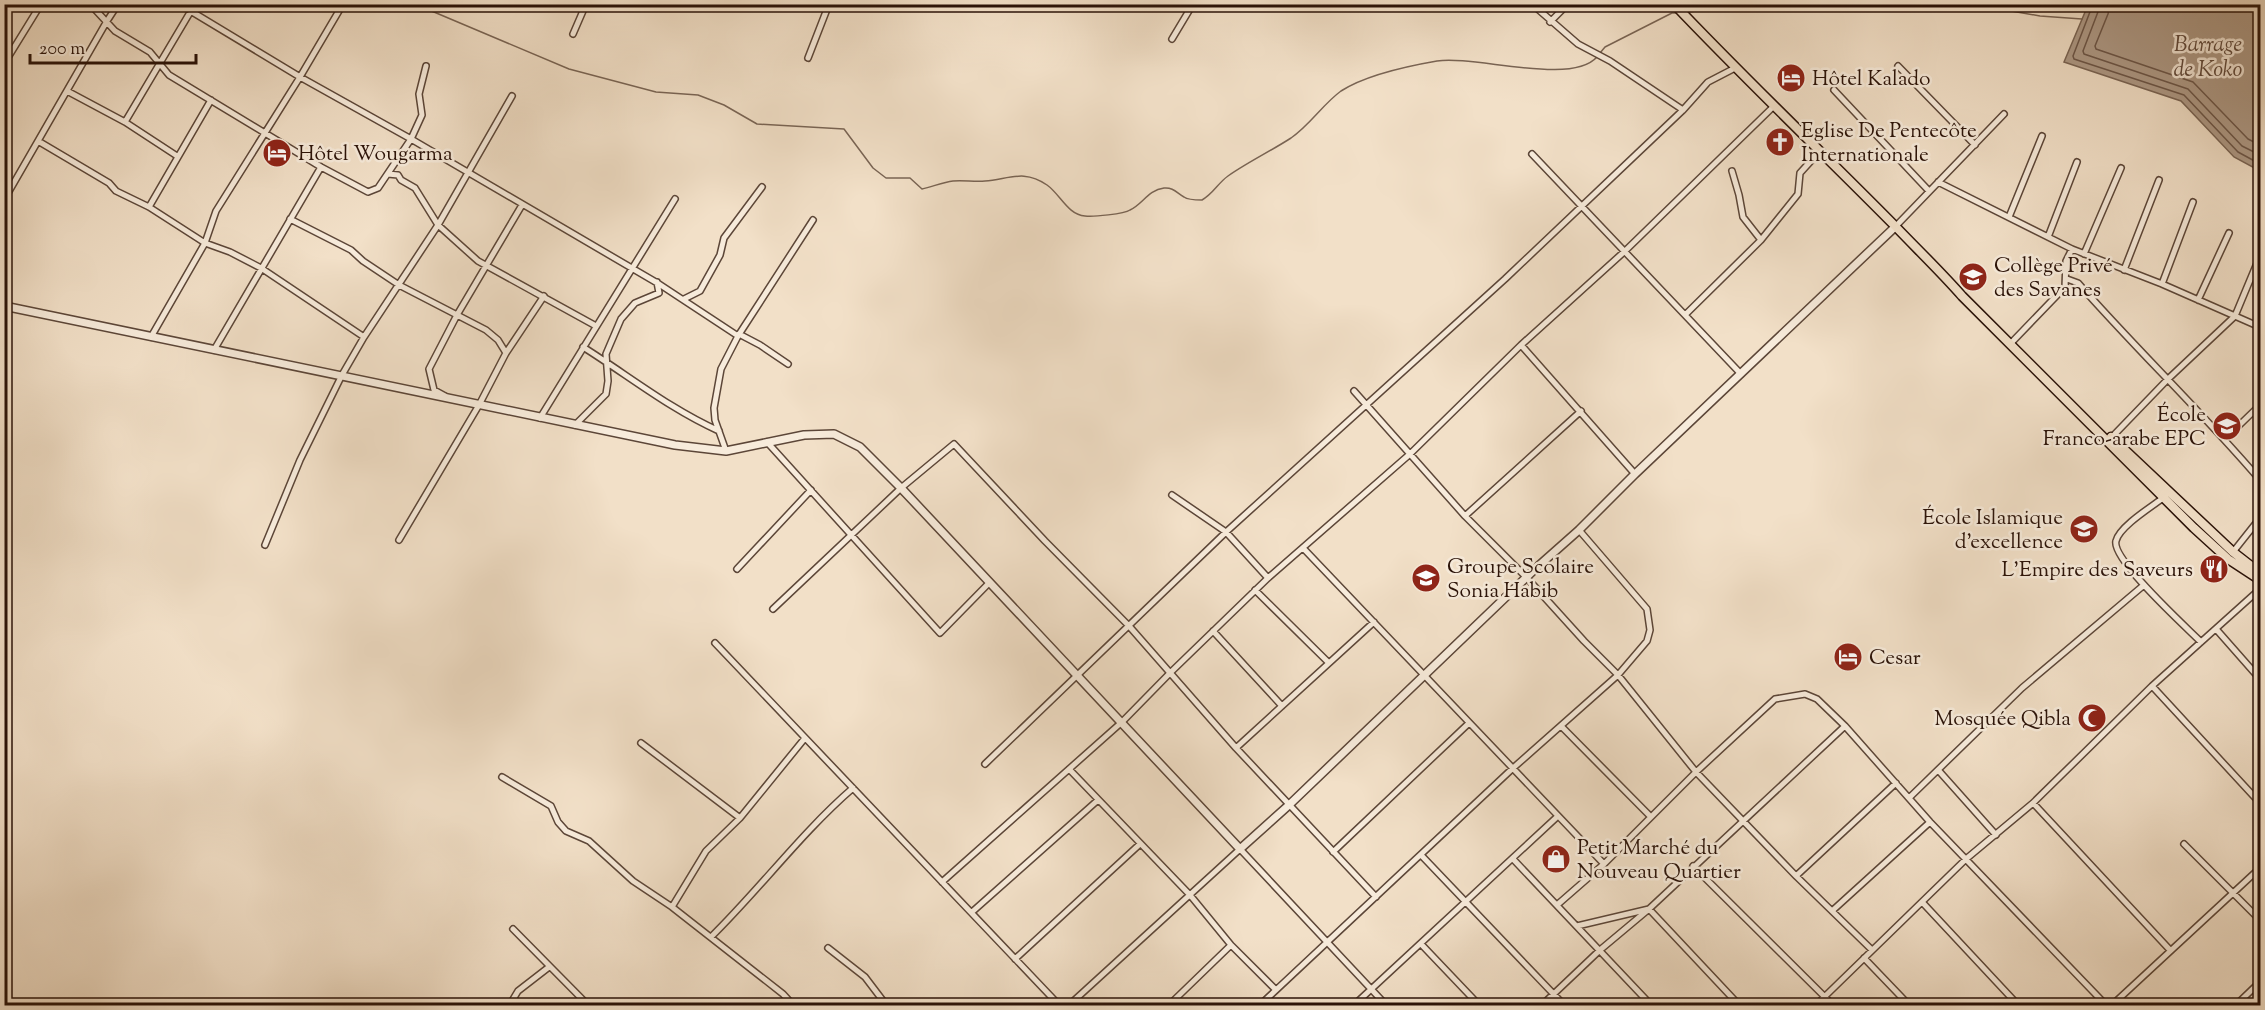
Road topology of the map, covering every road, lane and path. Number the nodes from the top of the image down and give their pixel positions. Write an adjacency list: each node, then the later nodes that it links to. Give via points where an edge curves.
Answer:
1 (41, 4): 19 (street)
2 (90, 4): 14 (street)
3 (118, 4): 14 (street)
4 (179, 4): 13 (street)
5 (195, 4): 13 (street)
6 (344, 4): 24 (street)
7 (586, 4): 16 (street)
8 (829, 4): 18 (street)
9 (1193, 4): 17 (street)
10 (1532, 4): 15 (street)
11 (1569, 4): 15 (street)
12 (1674, 4): 23 (main road)
13 (190, 12): 20 (street); 24 (street)
14 (107, 21): 20 (street, via 115,31 150,52); 26 (street)
15 (1550, 22): 30 (street)
16 (573, 34)
17 (1172, 39)
18 (808, 58)
19 (4, 64)
20 (159, 65): 28 (street); 32 (street)
21 (426, 66): 35 (street, via 419,94 422,115)
22 (1898, 66): 37 (street)
23 (1735, 68): 29 (main road); 30 (street, via 1708,82)
24 (300, 77): 33 (street); 35 (street)
25 (1834, 90): 50 (street)
26 (67, 91): 32 (street); 36 (street)
27 (512, 96): 45 (street)
28 (211, 100): 33 (street); 40 (street)
29 (1774, 106): 38 (main road); 67 (street)
30 (1683, 110): 55 (street)
31 (2004, 114): 37 (street)
32 (125, 122): 40 (street)
33 (264, 133): 42 (street); 65 (street, via 216,211)
34 (2042, 136): 57 (street)
35 (411, 139): 45 (street); 46 (street)
36 (38, 141): 52 (street); 56 (street, via 116,191)
37 (1975, 145): 48 (street)
38 (1820, 151): 61 (main road); 64 (street, via 1800,172 1798,194)
39 (1532, 154): 55 (street)
40 (177, 156): 56 (street)
41 (2077, 162): 63 (street)
42 (321, 167): 46 (street, via 368,192 378,188); 58 (street)
43 (2121, 168): 68 (street)
44 (1731, 171): 64 (street, via 1743,217)
45 (466, 173): 54 (street); 60 (street)
46 (388, 174): 60 (street, via 415,188)
47 (2159, 180): 73 (street)
48 (1938, 182): 50 (street); 57 (street)
49 (762, 187): 80 (street, via 724,238 720,255 700,291)
50 (1929, 191): 61 (street)
51 (675, 199): 72 (street)
52 (4, 200)
53 (2193, 202): 77 (street)
54 (522, 205): 70 (street); 72 (street)
55 (1582, 206): 67 (street); 105 (street)
56 (149, 207): 65 (street)
57 (2009, 216): 63 (street)
58 (290, 219): 71 (street); 78 (street, via 351,250)
59 (813, 220): 88 (street)
60 (438, 225): 70 (street, via 478,261); 78 (street)
61 (1895, 227): 74 (main road); 98 (street)
62 (2229, 233): 81 (street)
63 (2048, 237): 66 (street)
64 (1761, 240): 83 (street)
65 (205, 243): 71 (street); 89 (street)
66 (2072, 249): 68 (street); 75 (street, via 2066,261)
67 (1625, 251): 83 (street); 92 (street)
68 (2084, 254): 73 (street)
69 (2260, 256): 85 (street)
70 (488, 265): 79 (street); 84 (street)
71 (261, 268): 90 (street); 94 (street)
72 (632, 269): 76 (street); 86 (street)
73 (2124, 270): 77 (street)
74 (1943, 273): 91 (main road); 112 (main road)
75 (2067, 279): 91 (street, via 2065,287); 100 (street, via 2078,284)
76 (657, 282): 80 (street); 96 (street, via 659,293 635,303 621,319 606,354)
77 (2162, 284): 81 (street)
78 (399, 285): 84 (street); 90 (street)
79 (543, 296): 86 (street); 95 (street)
80 (684, 299): 88 (street)
81 (2198, 300): 85 (street)
82 (4, 306): 89 (street)
83 (1686, 314): 98 (street)
84 (457, 315): 95 (street, via 486,330); 102 (street, via 429,369 434,390)
85 (2235, 316): 87 (street); 100 (street)
86 (596, 326): 93 (street)
87 (2260, 327)
88 (738, 335): 97 (street); 110 (street, via 721,369 714,408)
89 (151, 337): 94 (street)
90 (364, 337): 99 (street)
91 (2013, 341): 112 (main road)
92 (1521, 345): 107 (street); 115 (street)
93 (583, 347): 96 (street); 108 (street)
94 (214, 350): 99 (street)
95 (506, 353): 104 (street)
96 (607, 363): 109 (street, via 606,394); 110 (street, via 661,401)
97 (788, 364)
98 (1742, 374): 116 (street)
99 (342, 375): 102 (street); 128 (street, via 300,460)
100 (2167, 380): 111 (street); 112 (street)
101 (1354, 391): 105 (street)
102 (449, 399): 104 (street)
103 (2260, 399): 106 (street)
104 (479, 405): 108 (street); 127 (street)
105 (1366, 405): 115 (street); 125 (street)
106 (2259, 409): 111 (street)
107 (1581, 411): 116 (street); 122 (street)
108 (540, 418): 109 (street)
109 (575, 425): 114 (street)
110 (719, 431): 114 (street)
111 (2225, 439): 117 (street)
112 (2110, 440): 121 (main road); 130 (main road)
113 (767, 442): 114 (street); 118 (street, via 834,434 860,447); 119 (street)
114 (726, 451)
115 (1410, 454): 122 (street); 129 (street)
116 (1635, 474): 124 (street)
117 (2260, 480)
118 (901, 488): 126 (street); 136 (street); 142 (street, via 954,444)
119 (811, 490): 126 (street); 131 (street)
120 (1172, 495): 125 (street)
121 (2163, 498): 135 (main road, via 2228,559); 137 (street, via 2116,539 2120,558)
122 (1465, 516): 134 (street)
123 (2260, 521): 130 (street)
124 (1579, 530): 134 (street); 150 (street, via 1647,609 1647,641)
125 (1226, 532): 133 (street); 142 (street)
126 (852, 535): 136 (street, via 940,633); 140 (street)
127 (399, 540)
128 (266, 545)
129 (1303, 548): 133 (street); 141 (street)
130 (2233, 552): 132 (main road)
131 (737, 569)
132 (2260, 573)
133 (1268, 578): 139 (street)
134 (1527, 578): 149 (street); 150 (street)
135 (2260, 580)
136 (990, 582): 151 (street)
137 (2144, 585): 145 (street); 165 (street, via 2022,688)
138 (2260, 589): 143 (street)
139 (1256, 590): 144 (street); 147 (street)
140 (772, 609)
141 (1374, 622): 147 (street); 149 (street)
142 (1130, 627): 148 (street); 151 (street)
143 (2216, 628): 145 (street); 152 (street)
144 (1213, 631): 148 (street); 154 (street)
145 (2201, 642): 153 (street)
146 (716, 643): 159 (street)
147 (1329, 663): 154 (street)
148 (1171, 672): 155 (street); 161 (street)
149 (1425, 674): 156 (street); 174 (street)
150 (1618, 675): 157 (street); 166 (street)
151 (1078, 676): 155 (street); 162 (street)
152 (2260, 679)
153 (2152, 686): 172 (street); 173 (street)
154 (1282, 706): 161 (street)
155 (1122, 722): 163 (street); 183 (street)
156 (1468, 724): 164 (street); 184 (street)
157 (1561, 726): 164 (street); 176 (street)
158 (1845, 726): 166 (street, via 1817,699 1805,694 1775,699); 168 (street); 178 (street)
159 (805, 738): 169 (street); 177 (street)
160 (641, 743): 177 (street)
161 (1236, 748): 174 (street)
162 (985, 764)
163 (1069, 769): 171 (street); 192 (street)
164 (1512, 769): 175 (street); 185 (street)
165 (1939, 771): 170 (street); 180 (street)
166 (1696, 772): 176 (street); 178 (street)
167 (502, 777): 199 (street, via 551,806 566,831 589,841 633,880)
168 (1896, 783): 170 (street); 191 (street)
169 (853, 788): 192 (street); 206 (street)
170 (1909, 798): 179 (street)
171 (1098, 800): 181 (street); 202 (street)
172 (2260, 802)
173 (2033, 803): 180 (street); 213 (street)
174 (1289, 805): 183 (street); 184 (street)
175 (1558, 816): 186 (street); 188 (street)
176 (1651, 817): 188 (street)
177 (740, 818): 199 (street, via 706,852)
178 (1743, 819): 189 (street); 191 (street)
179 (1930, 822): 187 (street); 201 (street)
180 (1996, 835): 187 (street)
181 (1140, 844): 194 (street); 214 (street)
182 (2184, 844): 193 (street)
183 (1240, 849): 194 (street); 207 (street)
184 (1332, 852): 195 (street)
185 (1421, 855): 195 (street); 196 (street)
186 (1513, 859): 196 (street); 198 (street)
187 (1966, 859): 197 (street); 241 (street)
188 (1604, 864): 198 (street)
189 (1694, 866): 200 (street); 221 (street)
190 (2260, 868): 193 (street)
191 (1796, 876): 201 (street)
192 (942, 882): 202 (street)
193 (2234, 894): 203 (street); 213 (street)
194 (1190, 895): 209 (street); 227 (street)
195 (1376, 897): 207 (street)
196 (1465, 902): 208 (street); 220 (street)
197 (1922, 902): 212 (street); 240 (street)
198 (1557, 905): 204 (street)
199 (672, 907): 206 (street)
200 (1649, 909): 204 (street); 211 (street); 236 (street)
201 (1832, 911): 212 (street)
202 (972, 912): 214 (street)
203 (2260, 920)
204 (1577, 926): 211 (street)
205 (513, 929): 216 (street)
206 (711, 937): 224 (street)
207 (1328, 942): 218 (street); 219 (street)
208 (1421, 944): 219 (street); 232 (street)
209 (1231, 945): 218 (street); 228 (street)
210 (828, 948): 225 (street, via 865,977)
211 (1599, 950): 220 (street); 235 (street)
212 (1872, 950): 215 (street)
213 (2170, 950): 241 (street)
214 (1015, 958): 226 (street)
215 (1864, 958): 221 (street); 239 (street)
216 (549, 967): 222 (street, via 518,991); 223 (street)
217 (2260, 982): 242 (street)
218 (1276, 990): 229 (street)
219 (1371, 990): 230 (street); 231 (street)
220 (1554, 993): 233 (street); 234 (street)
221 (1826, 996): 237 (street); 238 (street)
222 (508, 1005)
223 (589, 1005)
224 (794, 1005)
225 (887, 1005)
226 (1060, 1005)
227 (1068, 1005)
228 (1168, 1005)
229 (1260, 1005)
230 (1353, 1005)
231 (1387, 1005)
232 (1480, 1005)
233 (1541, 1005)
234 (1565, 1005)
235 (1652, 1005)
236 (1740, 1005)
237 (1815, 1005)
238 (1834, 1005)
239 (1910, 1005)
240 (2019, 1005)
241 (2109, 1005)
242 (2235, 1005)

